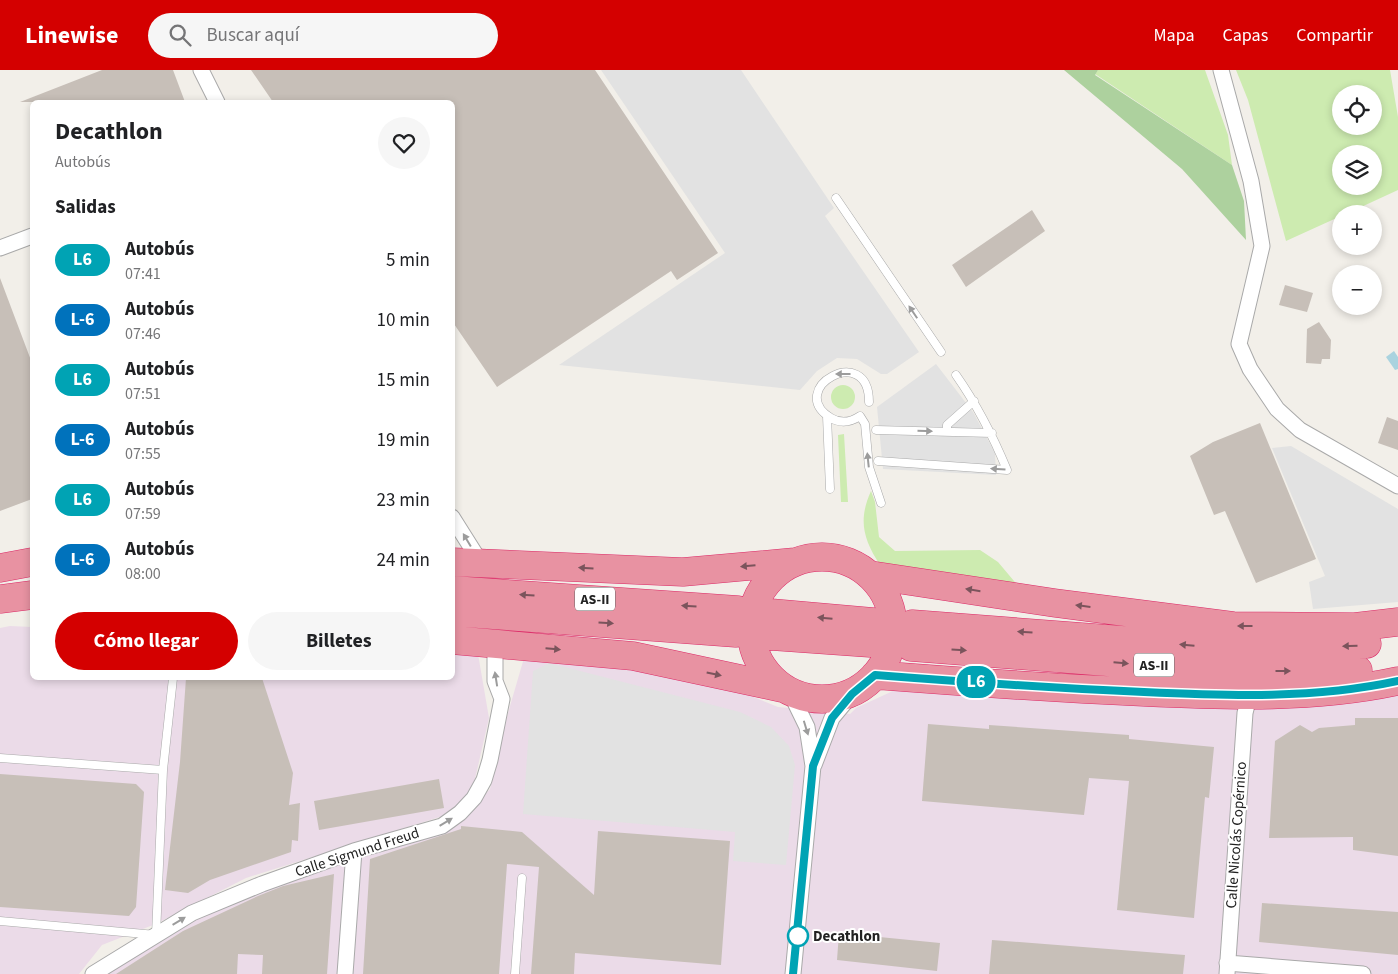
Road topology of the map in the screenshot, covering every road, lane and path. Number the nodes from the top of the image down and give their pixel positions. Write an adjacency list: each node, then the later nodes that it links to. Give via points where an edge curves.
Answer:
1 (201, 70): 3 (street)
2 (1221, 70): 18 (street, via 1251,181 1262,246 1239,344 1250,370 1277,409 1300,430)
3 (216, 100)
4 (836, 198): 7 (lane, one-way to 4)
5 (30, 237): 6 (street)
6 (0, 248)
7 (941, 352)
8 (956, 375): 10 (lane)
9 (810, 399): 11 (lane)
10 (974, 401): 15 (lane, via 947,425); 16 (lane)
11 (819, 402): 12 (lane, one-way to 11, via 866,386 861,380 855,375 840,372 820,386); 13 (lane)
12 (869, 402)
13 (827, 416): 19 (lane); 20 (lane, one-way to 13, via 869,467 865,424 860,416 844,422)
14 (876, 430): 15 (lane, one-way to 15)
15 (947, 432): 16 (lane)
16 (992, 433): 17 (lane, one-way to 17, via 1007,470)
17 (878, 461)
18 (1398, 486)
19 (830, 489)
20 (881, 503)
21 (455, 522): 25 (street, one-way to 21)
22 (30, 562): 26 (highway)
23 (455, 562): 25 (highway)
24 (797, 562): 25 (highway, one-way to 25, via 683,572); 28 (highway, via 810,557 836,557); 46 (highway, via 775,575 753,608 750,621 756,654 764,670)
25 (480, 563)
26 (0, 568)
27 (30, 575): 29 (highway)
28 (870, 575): 36 (highway, one-way to 28, via 1354,627 1233,626); 43 (highway, via 882,588 894,628 889,651)
29 (0, 576)
30 (455, 590): 35 (highway, AS-II, one-way to 30, via 737,621)
31 (30, 595): 32 (highway)
32 (0, 599)
33 (30, 608): 34 (highway)
34 (0, 611)
35 (455, 612)
36 (1398, 622)
37 (771, 624): 38 (highway)
38 (872, 632)
39 (455, 640): 41 (highway)
40 (1398, 640): 42 (highway, AS-II, one-way to 42, via 1355,646 1227,648 911,636 1223,671 1352,671)
41 (498, 644): 46 (highway, one-way to 46, via 632,656); 52 (street, Calle Sigmund Freud, one-way to 41, via 442,826 474,798 490,760 502,700 495,681)
42 (1398, 663)
43 (875, 675): 47 (highway); 48 (highway)
44 (173, 680): 51 (lane)
45 (1398, 681): 48 (highway, via 1375,686)
46 (786, 690): 47 (highway, via 830,699); 50 (street, one-way to 50, via 807,727)
47 (852, 694): 50 (street, via 832,718)
48 (1249, 697): 56 (street, Calle Nicolás Copérnico, via 1245,713)
49 (0, 758): 51 (lane)
50 (813, 766): 60 (street)
51 (164, 770): 55 (lane)
52 (354, 851): 55 (street, Calle Sigmund Freud, one-way to 52, via 192,913); 58 (street)
53 (522, 878): 59 (lane)
54 (0, 920): 55 (lane)
55 (156, 935): 57 (street, Calle Sigmund Freud)
56 (1227, 968): 61 (street)
57 (93, 974)
58 (345, 974)
59 (515, 974)
60 (793, 974)
61 (1363, 974)

